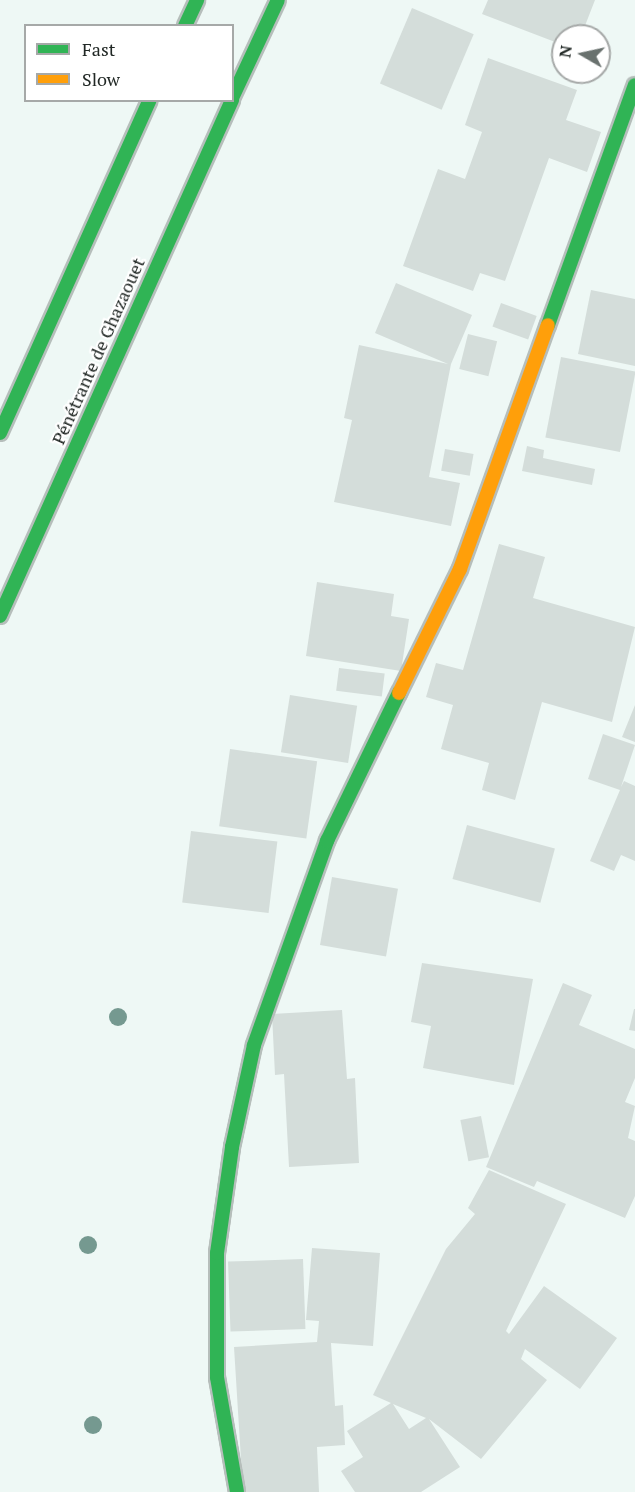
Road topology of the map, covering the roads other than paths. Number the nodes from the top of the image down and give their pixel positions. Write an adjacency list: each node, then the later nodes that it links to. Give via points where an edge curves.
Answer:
1 (197, 0): 3 (main road)
2 (278, 0): 5 (main road, Pénétrante de Ghazaouet)
3 (186, 24)
4 (635, 85): 10 (main road, via 460,569 327,841 254,1045 232,1147 217,1253 217,1377)
5 (234, 95)
6 (149, 102): 8 (main road)
7 (231, 102): 9 (main road, Pénétrante de Ghazaouet)
8 (0, 434)
9 (0, 616)
10 (237, 1492)

